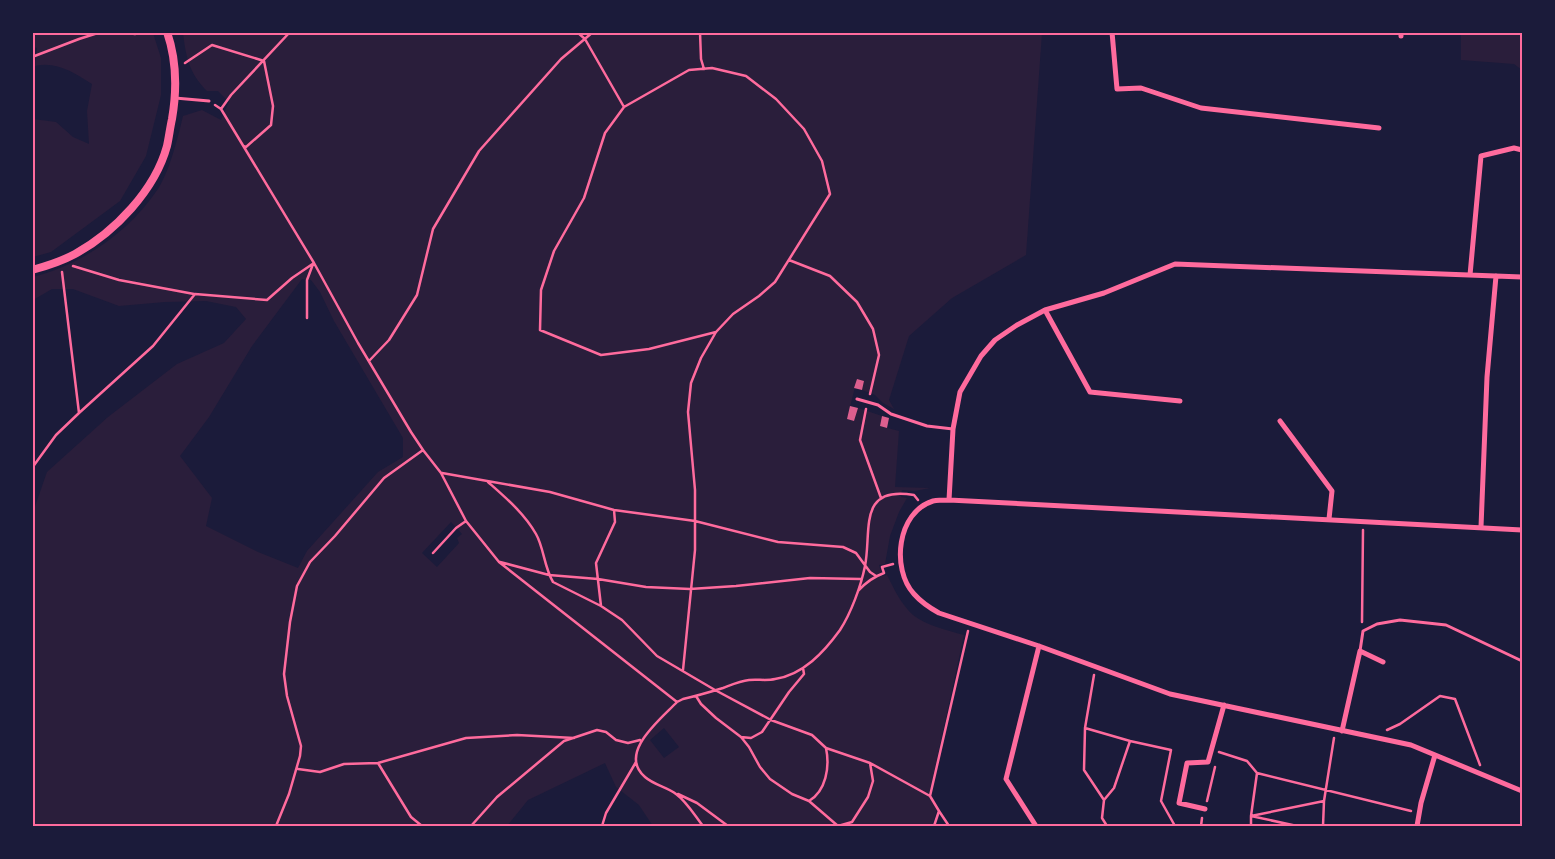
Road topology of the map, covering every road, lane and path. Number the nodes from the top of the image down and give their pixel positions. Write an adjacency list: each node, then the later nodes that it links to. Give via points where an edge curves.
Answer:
1 (101, 32): 11 (path)
2 (120, 32): 3 (path)
3 (137, 32)
4 (167, 32): 13 (main road)
5 (290, 32): 12 (path)
6 (577, 32): 10 (path)
7 (593, 32): 10 (path)
8 (700, 32): 14 (path)
9 (1112, 32): 19 (street, via 1117,89 1141,88 1201,108)
10 (585, 39): 17 (path); 33 (path, via 561,59 479,151 433,229 418,294 389,340)
11 (32, 57)
12 (264, 61): 13 (path, via 212,45); 18 (path, via 231,94); 20 (path, via 273,106 271,125 246,147)
13 (174, 69): 15 (main road)
14 (704, 69): 17 (path, via 689,70); 23 (path, via 746,76 776,99 804,129 822,161 830,194)
15 (175, 98): 16 (lane); 22 (main road, via 167,146 153,179 134,207 101,236)
16 (209, 100): 18 (path)
17 (624, 107): 32 (path, via 605,133 584,198 554,251 540,290 540,330 601,355 649,349)
18 (221, 109): 20 (path)
19 (1379, 128)
20 (243, 146): 24 (path)
21 (1522, 150): 26 (street, via 1514,148 1481,156)
22 (60, 260): 25 (main road); 29 (path, via 80,270 119,280); 37 (path)
23 (789, 260): 32 (path, via 775,282 733,314); 36 (path, via 830,276 857,302 873,329 879,355)
24 (314, 263): 29 (path, via 267,300); 31 (path, via 307,280); 33 (path)
25 (32, 270)
26 (1470, 275): 27 (street); 30 (street, via 1175,264 1104,293)
27 (1496, 276): 28 (street); 52 (street, via 1487,377)
28 (1522, 277)
29 (195, 294): 37 (path, via 153,346)
30 (1045, 310): 35 (street, via 1090,392); 39 (street, via 995,340 980,356 960,392)
31 (308, 318)
32 (716, 332): 50 (path, via 691,383 688,412)
33 (369, 361): 40 (path)
34 (857, 399): 36 (lane)
35 (1180, 401)
36 (868, 402): 39 (lane, via 927,426); 44 (path, via 860,440)
37 (79, 413): 41 (path, via 56,435)
38 (1280, 421): 48 (street, via 1332,491)
39 (953, 429): 45 (street)
40 (423, 450): 42 (path); 93 (path, via 384,478 310,562 297,586 284,674 301,746)
41 (32, 468)
42 (441, 473): 43 (path); 49 (path)
43 (488, 482): 47 (path, via 550,492); 58 (path, via 518,510 536,534)
44 (881, 498): 46 (path, via 902,493 914,495); 57 (path, via 872,510 867,526)
45 (949, 500): 46 (street, via 933,501); 48 (street)
46 (924, 507): 67 (street, via 912,518 901,546 905,580 913,594 939,613)
47 (614, 510): 50 (path); 61 (path, via 615,522 596,563)
48 (1329, 519): 51 (street)
49 (466, 521): 54 (path); 55 (path)
50 (695, 521): 57 (path, via 778,542 842,547 856,553); 62 (path)
51 (1363, 521): 52 (street); 66 (path)
52 (1481, 527): 53 (street)
53 (1522, 530)
54 (433, 553)
55 (499, 562): 58 (path); 76 (path)
56 (891, 564): 59 (path, via 882,567 884,573)
57 (865, 565): 59 (path); 60 (path)
58 (549, 575): 61 (path); 64 (path, via 553,582)
59 (876, 576): 63 (path)
60 (861, 579): 62 (path, via 810,578); 63 (path)
61 (598, 580): 62 (path); 64 (path)
62 (690, 589): 73 (path)
63 (858, 592): 72 (path, via 840,628 821,653)
64 (601, 606): 73 (path, via 622,620 657,656)
65 (968, 632): 99 (path)
66 (1362, 633): 68 (lane); 69 (lane, via 1376,624 1400,620 1446,625)
67 (1039, 646): 71 (street); 116 (street, via 1006,779)
68 (1360, 651): 70 (street); 80 (street)
69 (1522, 661)
70 (1383, 662)
71 (1096, 666): 77 (street, via 1170,694); 79 (path)
72 (803, 668): 74 (path, via 774,680 748,680); 78 (path, via 804,674 788,692)
73 (683, 670): 74 (path)
74 (714, 690): 75 (path); 78 (path)
75 (696, 696): 76 (path); 81 (path, via 716,718)
76 (677, 702): 84 (path)
77 (1224, 705): 80 (street); 103 (street, via 1208,762 1187,764 1179,803)
78 (771, 720): 81 (path, via 762,732 751,738); 86 (path, via 812,735)
79 (1085, 728): 85 (path); 100 (path, via 1084,770)
80 (1339, 730): 82 (street); 96 (path)
81 (741, 737): 101 (path, via 770,779)
82 (1372, 737): 88 (street, via 1411,745); 95 (path, via 1400,724 1440,696 1455,699)
83 (574, 738): 84 (path, via 597,730 628,744); 91 (path, via 517,735 466,738); 109 (path, via 564,741 496,797)
84 (640, 740): 89 (path)
85 (1130, 741): 100 (path, via 1114,788); 118 (path, via 1170,750 1161,802)
86 (826, 748): 92 (path); 101 (path, via 828,770 818,796)
87 (1219, 752): 94 (path, via 1247,761)
88 (1435, 755): 95 (street); 105 (street)
89 (637, 762): 98 (path, via 645,777); 110 (path, via 606,813)
90 (1216, 762): 103 (path)
91 (378, 763): 93 (path, via 344,764 320,772); 108 (path, via 411,817)
92 (870, 763): 99 (path); 113 (path, via 873,781 868,797 852,822)
93 (298, 769): 107 (path)
94 (1257, 773): 96 (path); 106 (path)
95 (1484, 774): 97 (street)
96 (1326, 791): 102 (path); 105 (path)
97 (1522, 791)
98 (677, 794): 111 (path); 112 (path, via 697,803)
99 (930, 796): 104 (path)
100 (1104, 800): 117 (path, via 1102,818)
101 (809, 801): 113 (path)
102 (1324, 801): 106 (path); 122 (path)
103 (1205, 809): 119 (path)
104 (940, 811): 114 (path); 115 (path)
105 (1419, 813): 123 (street)
106 (1251, 816): 120 (path); 121 (path)
107 (276, 826)
108 (422, 826)
109 (470, 826)
110 (602, 826)
111 (703, 826)
112 (728, 826)
113 (838, 826)
114 (934, 826)
115 (949, 826)
116 (1036, 826)
117 (1107, 826)
118 (1175, 826)
119 (1200, 826)
120 (1251, 826)
121 (1297, 826)
122 (1323, 826)
123 (1417, 826)

